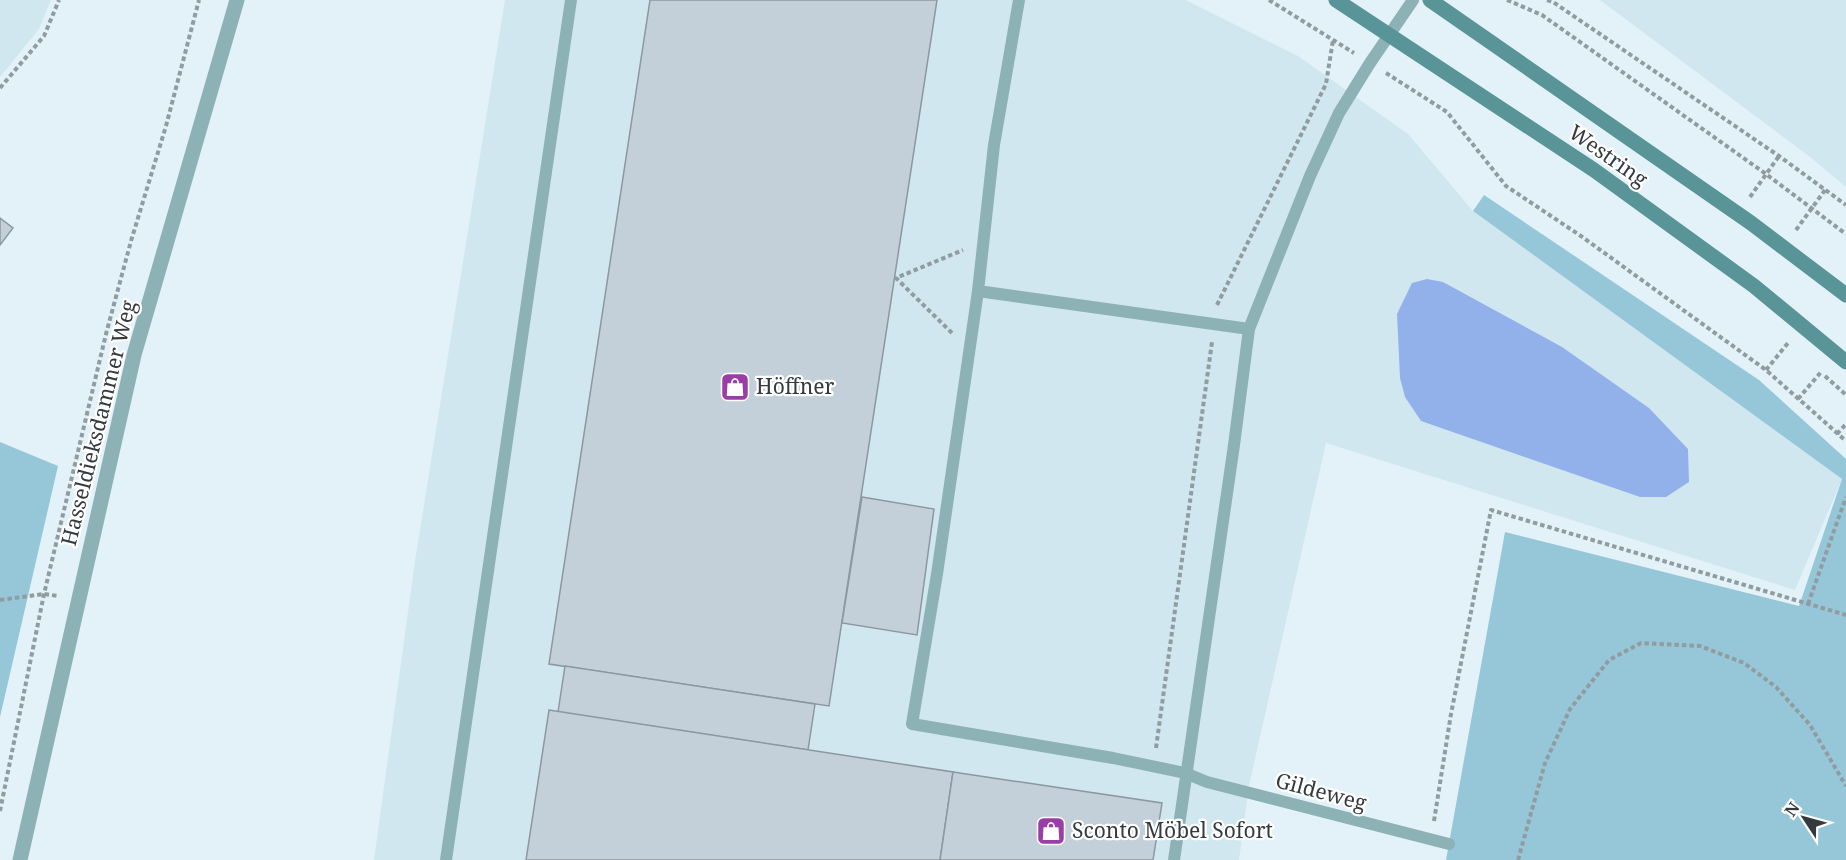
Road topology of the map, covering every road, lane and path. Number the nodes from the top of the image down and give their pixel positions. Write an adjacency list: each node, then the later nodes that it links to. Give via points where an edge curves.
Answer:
1 (58, 0): 14 (path, via 44,36)
2 (199, 0): 35 (path, via 106,334)
3 (237, 0): 36 (street, Hasseldieksdammer Weg, via 134,355)
4 (571, 0): 46 (lane)
5 (1019, 0): 23 (lane, via 994,146)
6 (1269, 0): 13 (path)
7 (1336, 0): 12 (main road, Westring)
8 (1413, 0): 12 (lane)
9 (1430, 0): 25 (main road, Westring, via 1751,223)
10 (1507, 0): 16 (path, via 1542,15)
11 (1547, 0): 15 (path)
12 (1388, 35): 13 (lane); 28 (main road, Westring, via 1593,170 1754,286)
13 (1370, 63): 26 (lane, via 1339,113 1310,176); 30 (path, via 1447,112 1506,186 1766,370)
14 (0, 88)
15 (1779, 156): 16 (path); 17 (path)
16 (1766, 174): 18 (path); 20 (path)
17 (1825, 190): 19 (path); 20 (path)
18 (1750, 197)
19 (1846, 205)
20 (1812, 208): 21 (path); 22 (path)
21 (1796, 231)
22 (1846, 234)
23 (982, 253): 24 (lane); 27 (path, via 963,250 896,278)
24 (978, 291): 26 (lane); 27 (lane)
25 (1846, 295)
26 (1249, 329): 40 (lane)
27 (969, 350): 40 (lane, Gildeweg, via 912,724)
28 (1846, 362)
29 (1821, 372): 30 (path)
30 (1798, 399): 32 (path)
31 (1846, 424): 32 (path)
32 (1837, 434): 33 (path)
33 (1846, 441)
34 (1846, 497): 38 (path)
35 (44, 594): 36 (path); 37 (path); 42 (path)
36 (80, 599): 45 (street, Hasseldieksdammer Weg)
37 (0, 600)
38 (1808, 604): 39 (path); 43 (path, via 1491,510)
39 (1846, 615)
40 (1185, 773): 43 (lane, Gildeweg); 47 (lane)
41 (1846, 786): 48 (path, via 1810,725 1776,687 1744,663 1701,646 1641,643 1609,660 1570,709 1545,763)
42 (0, 811)
43 (1431, 841): 44 (lane, Gildeweg)
44 (1449, 844)
45 (21, 860)
46 (446, 860)
47 (1173, 860)
48 (1518, 860)

